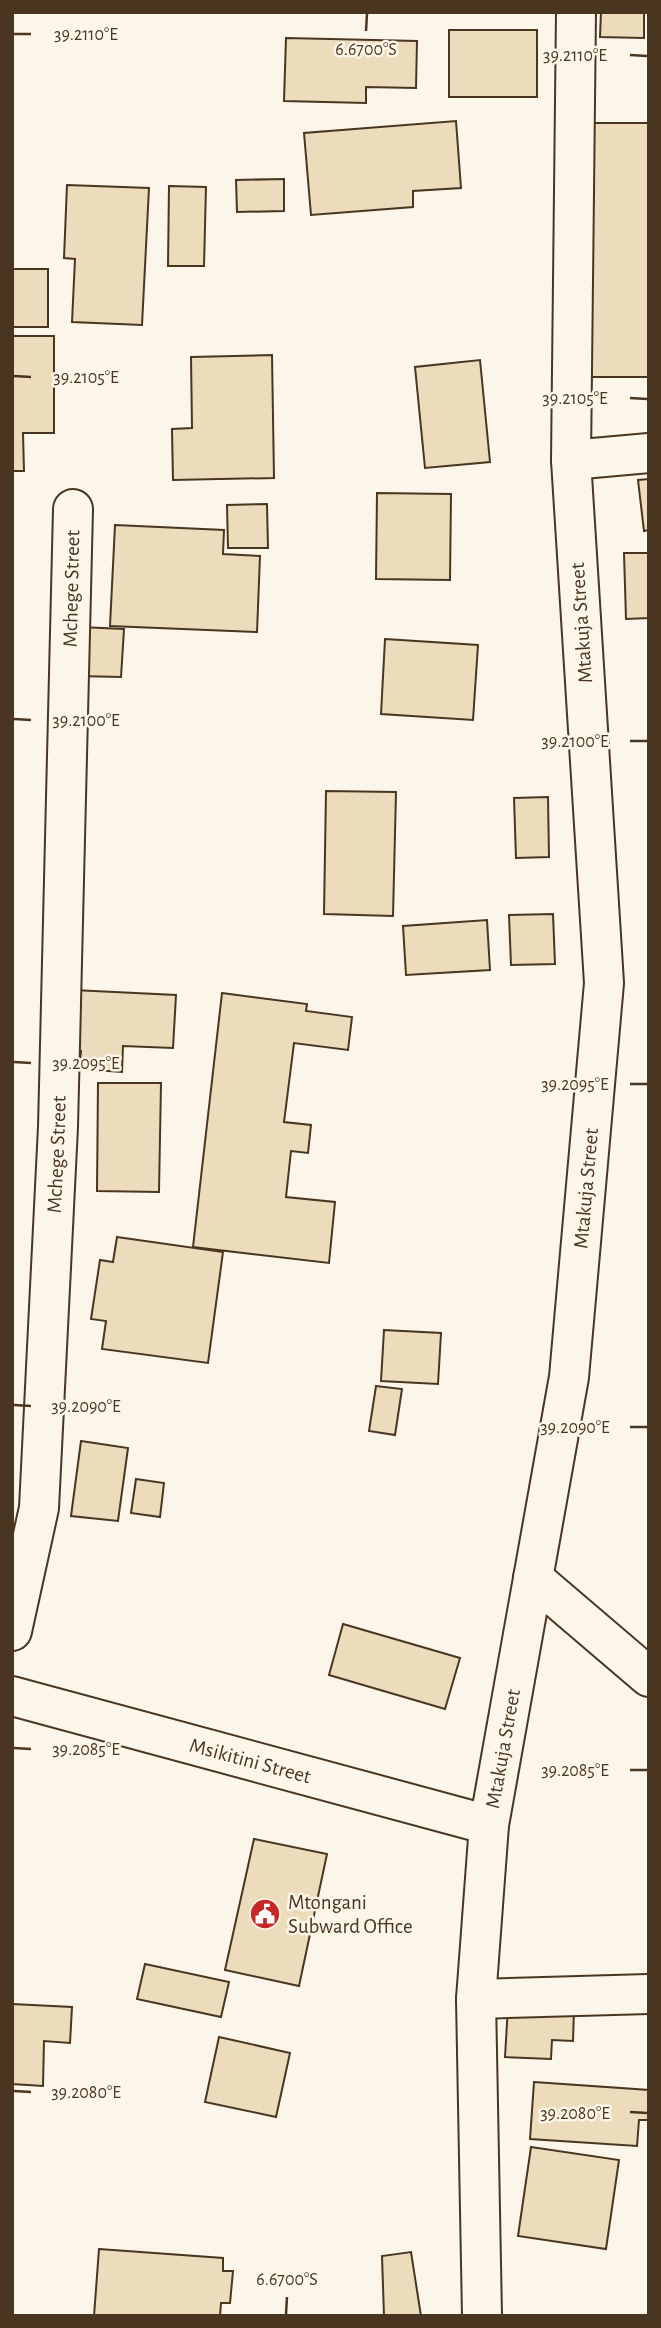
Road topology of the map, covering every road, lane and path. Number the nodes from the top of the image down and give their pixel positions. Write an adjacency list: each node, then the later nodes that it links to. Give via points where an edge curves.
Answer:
1 (576, 12): 3 (street, Mtakuja Street)
2 (649, 453): 3 (street)
3 (571, 460): 5 (street, Mtakuja Street, via 604,983 569,1377)
4 (73, 509): 6 (street, Mchege Street, via 58,1127 39,1508)
5 (533, 1578): 7 (street); 9 (street, Mtakuja Street)
6 (12, 1631)
7 (649, 1676)
8 (12, 1696): 9 (street, Msikitini Street)
9 (489, 1825): 11 (street, Mtakuja Street)
10 (649, 1994): 11 (street)
11 (476, 1999): 12 (street, Mtakuja Street)
12 (482, 2316)

